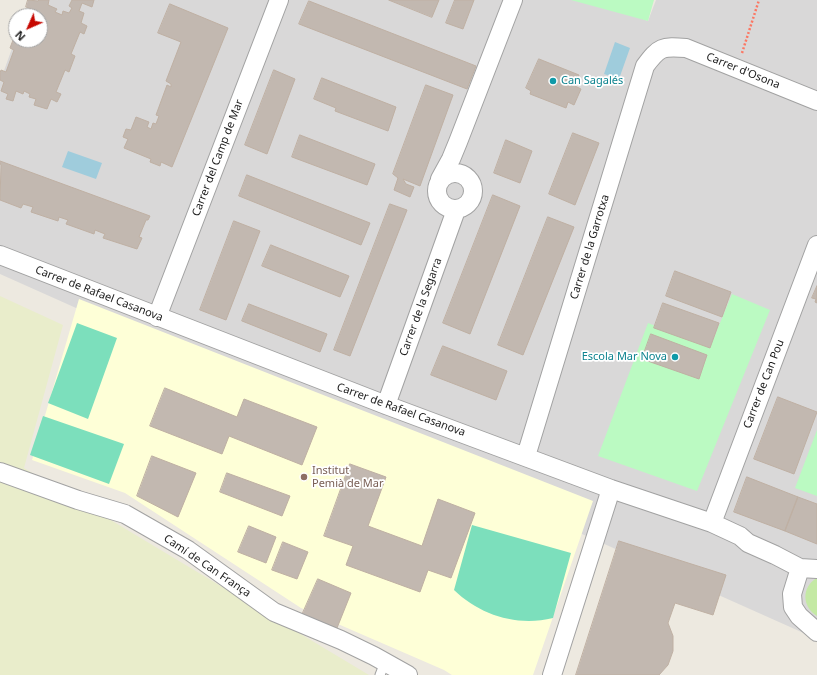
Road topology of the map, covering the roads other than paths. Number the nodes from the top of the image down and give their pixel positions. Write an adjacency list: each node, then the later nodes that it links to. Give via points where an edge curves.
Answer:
1 (279, 0): 9 (street, Carrer del Camp de Mar)
2 (513, 0): 5 (street, via 458,142)
3 (667, 46): 4 (street, Carrer d'Osona, via 686,48); 11 (street, Carrer de la Garrotxa, via 654,53 645,66)
4 (817, 101)
5 (440, 179): 6 (street, via 436,186 437,198 444,207); 6 (street, via 452,172 460,173 471,182 473,190 469,203)
6 (456, 210): 10 (street, Carrer de la Segarra)
7 (817, 245): 14 (street, Carrer de Can Pou)
8 (0, 256): 9 (street, Carrer de Rafael Casanova)
9 (157, 317): 10 (street, Carrer de Rafael Casanova)
10 (386, 405): 11 (street, Carrer de Rafael Casanova)
11 (526, 456): 13 (street, Carrer de Rafael Casanova)
12 (0, 472): 17 (street, Camí de Can França, via 125,514 188,550 274,612 341,640)
13 (612, 489): 14 (street, Carrer de Rafael Casanova); 19 (street)
14 (712, 523): 15 (street, Carrer de Rafael Casanova, via 740,536 748,543)
15 (808, 569): 16 (street, via 792,594 793,607)
16 (817, 632)
17 (382, 668): 18 (street, Camí de Can França)
18 (408, 675)
19 (552, 675)

